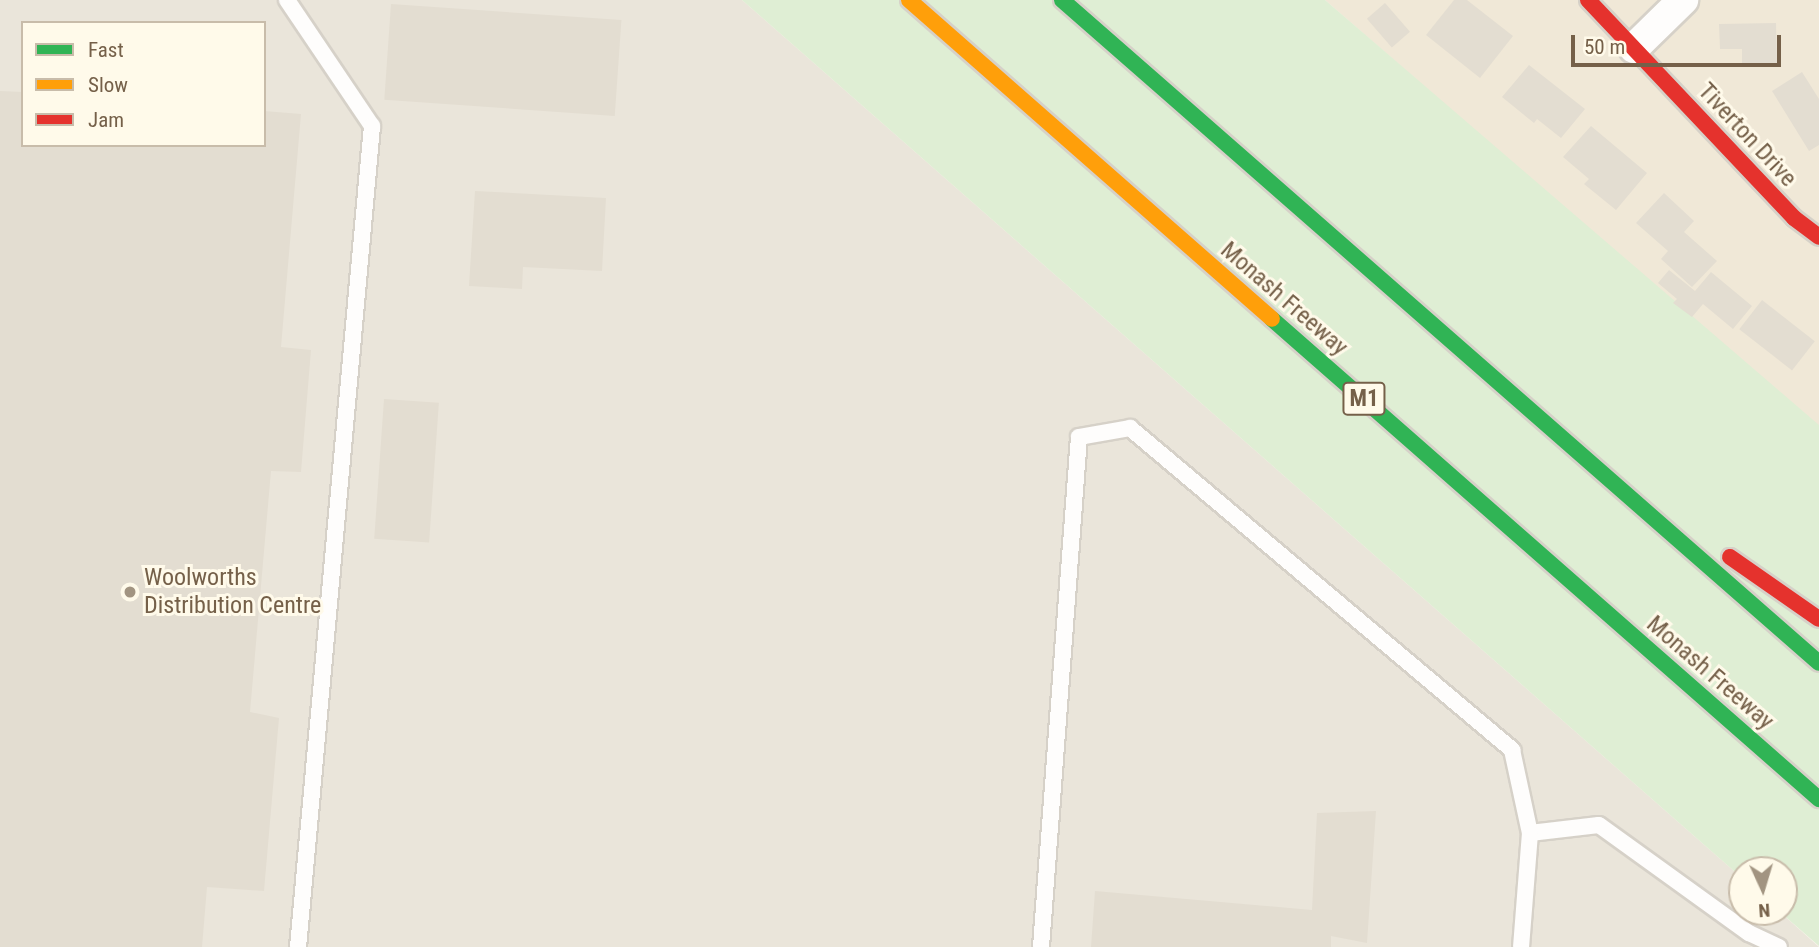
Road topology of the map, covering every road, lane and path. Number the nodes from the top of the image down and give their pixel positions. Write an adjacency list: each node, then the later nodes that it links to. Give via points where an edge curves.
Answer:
1 (287, 0): 15 (lane, via 372,126)
2 (909, 0): 13 (main road, Monash Freeway / M1)
3 (1062, 0): 8 (main road)
4 (1588, 0): 6 (main road, Tiverton Drive)
5 (1683, 0): 6 (street)
6 (1634, 48): 7 (main road, Tiverton Drive, via 1794,218)
7 (1819, 237)
8 (1579, 452): 9 (main road); 12 (main road)
9 (1693, 531)
10 (1716, 547): 11 (main road)
11 (1819, 619)
12 (1819, 663)
13 (1819, 799)
14 (1530, 833): 16 (lane, via 1512,750 1130,428 1079,438); 17 (lane); 18 (lane, via 1598,825 1749,933)
15 (298, 947)
16 (1041, 947)
17 (1521, 947)
18 (1779, 947)

